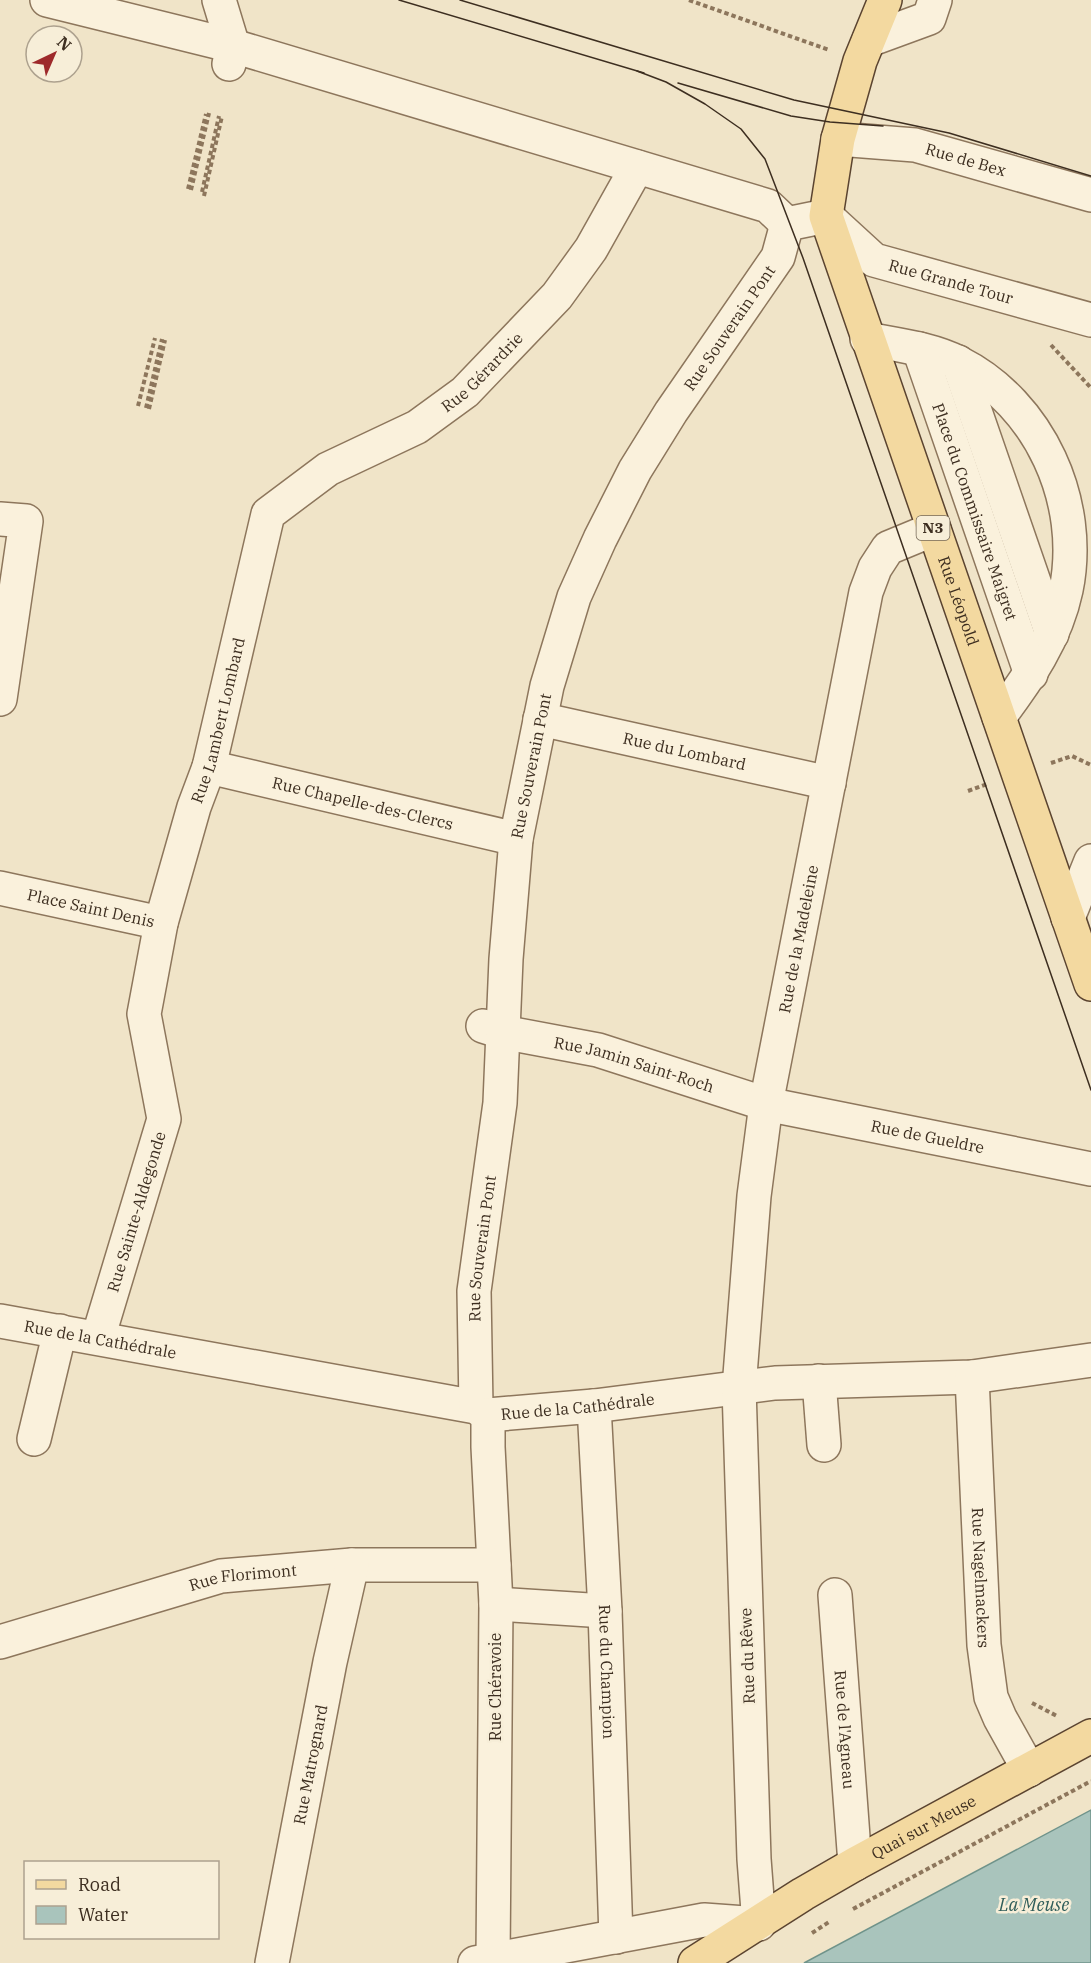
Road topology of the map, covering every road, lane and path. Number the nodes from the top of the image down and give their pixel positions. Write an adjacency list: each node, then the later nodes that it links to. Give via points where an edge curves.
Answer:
1 (46, 0): 7 (street)
2 (219, 0): 7 (street)
3 (689, 0): 6 (path)
4 (885, 0): 6 (main road, N3)
5 (935, 0): 6 (street, via 929,18)
6 (865, 51): 10 (main road, N3)
7 (231, 55): 11 (street)
8 (208, 114): 12 (path)
9 (220, 116): 13 (path)
10 (838, 139): 14 (street, Rue de Bex, via 915,145); 15 (main road, N3)
11 (637, 167): 16 (street, via 768,206); 25 (street, Rue Gérardrie, via 591,249 557,296 465,393 417,427 328,469)
12 (190, 190)
13 (203, 194)
14 (1091, 195)
15 (826, 216): 16 (street); 17 (street, Rue Grande Tour, via 874,260); 20 (main road, Rue Léopold / N3)
16 (787, 224): 32 (street, Rue Souverain Pont, via 778,257 670,412 600,539 574,597)
17 (1091, 320)
18 (153, 337): 23 (path)
19 (163, 339): 24 (path)
20 (867, 339): 21 (street); 27 (main road, Rue Léopold / N3)
21 (919, 349): 22 (street); 29 (street, Place du Commissaire Maigret)
22 (958, 362): 28 (street, Place du Commissaire Maigret); 28 (street, via 982,377 1021,412 1052,462 1068,512 1071,552 1066,591)
23 (137, 406)
24 (148, 408)
25 (268, 514): 33 (street, Rue Lambert Lombard)
26 (13, 520): 30 (street)
27 (934, 529): 31 (main road, Rue Léopold / N3); 34 (street, Rue de la Madeleine, via 888,548 875,568 866,592)
28 (1052, 634): 29 (street)
29 (1031, 674): 31 (street)
30 (0, 699)
31 (999, 717): 38 (main road, Rue Léopold / N3)
32 (540, 719): 34 (street, Rue du Lombard); 35 (street, Rue Souverain Pont)
33 (209, 767): 35 (street, Rue Chapelle-des-Clercs); 39 (street, Rue Lambert Lombard)
34 (829, 783): 43 (street, Rue de la Madeleine)
35 (516, 839): 42 (street, Rue Souverain Pont)
36 (1091, 861): 38 (street)
37 (0, 888): 39 (street, Place Saint Denis)
38 (1068, 918): 40 (main road, Rue Léopold / N3)
39 (161, 923): 41 (street, Place Saint Denis, via 164,961)
40 (1091, 984)
41 (144, 1014): 47 (street, Rue Sainte-Aldegonde, via 164,1119)
42 (492, 1029): 43 (street, Rue Jamin Saint-Roch, via 598,1050); 53 (street, Rue Souverain Pont, via 500,1103 474,1292 474,1375)
43 (766, 1104): 44 (street, Rue de Gueldre); 51 (street, Rue de la Madeleine, via 754,1196)
44 (1091, 1169)
45 (0, 1321): 46 (street, Rue de la Cathédrale)
46 (60, 1331): 47 (street, Rue de la Cathédrale); 54 (street)
47 (98, 1338): 53 (street, Rue de la Cathédrale)
48 (1091, 1360): 49 (street, Rue de la Cathédrale)
49 (972, 1377): 50 (street, Rue de la Cathédrale); 63 (street, Rue Nagelmackers, via 988,1686)
50 (819, 1381): 51 (street, Rue de la Cathédrale); 55 (street)
51 (739, 1388): 52 (street, Rue de la Cathédrale); 65 (street, Rue du Rêwe)
52 (594, 1406): 53 (street, Rue de la Cathédrale); 60 (street, Rue du Champion)
53 (482, 1411): 57 (street, Rue Chéravoie, via 488,1447)
54 (34, 1439)
55 (824, 1445)
56 (352, 1565): 57 (street, Rue Florimont); 61 (street, Rue Florimont, via 221,1576); 68 (street, Rue Matrognard)
57 (494, 1565): 59 (street, Rue Chéravoie)
58 (835, 1595): 64 (street, Rue de l'Agneau)
59 (496, 1604): 60 (street); 67 (street, Rue Chéravoie)
60 (605, 1611): 66 (street, Rue du Champion)
61 (0, 1642)
62 (1091, 1736): 63 (main road, Quai sur Meuse)
63 (1029, 1770): 64 (main road, Quai sur Meuse)
64 (855, 1864): 65 (main road, Quai sur Meuse)
65 (759, 1924): 66 (street, via 704,1920); 69 (main road, Quai sur Meuse)
66 (616, 1937): 67 (street)
67 (484, 1961)
68 (272, 1963)
69 (695, 1963)

